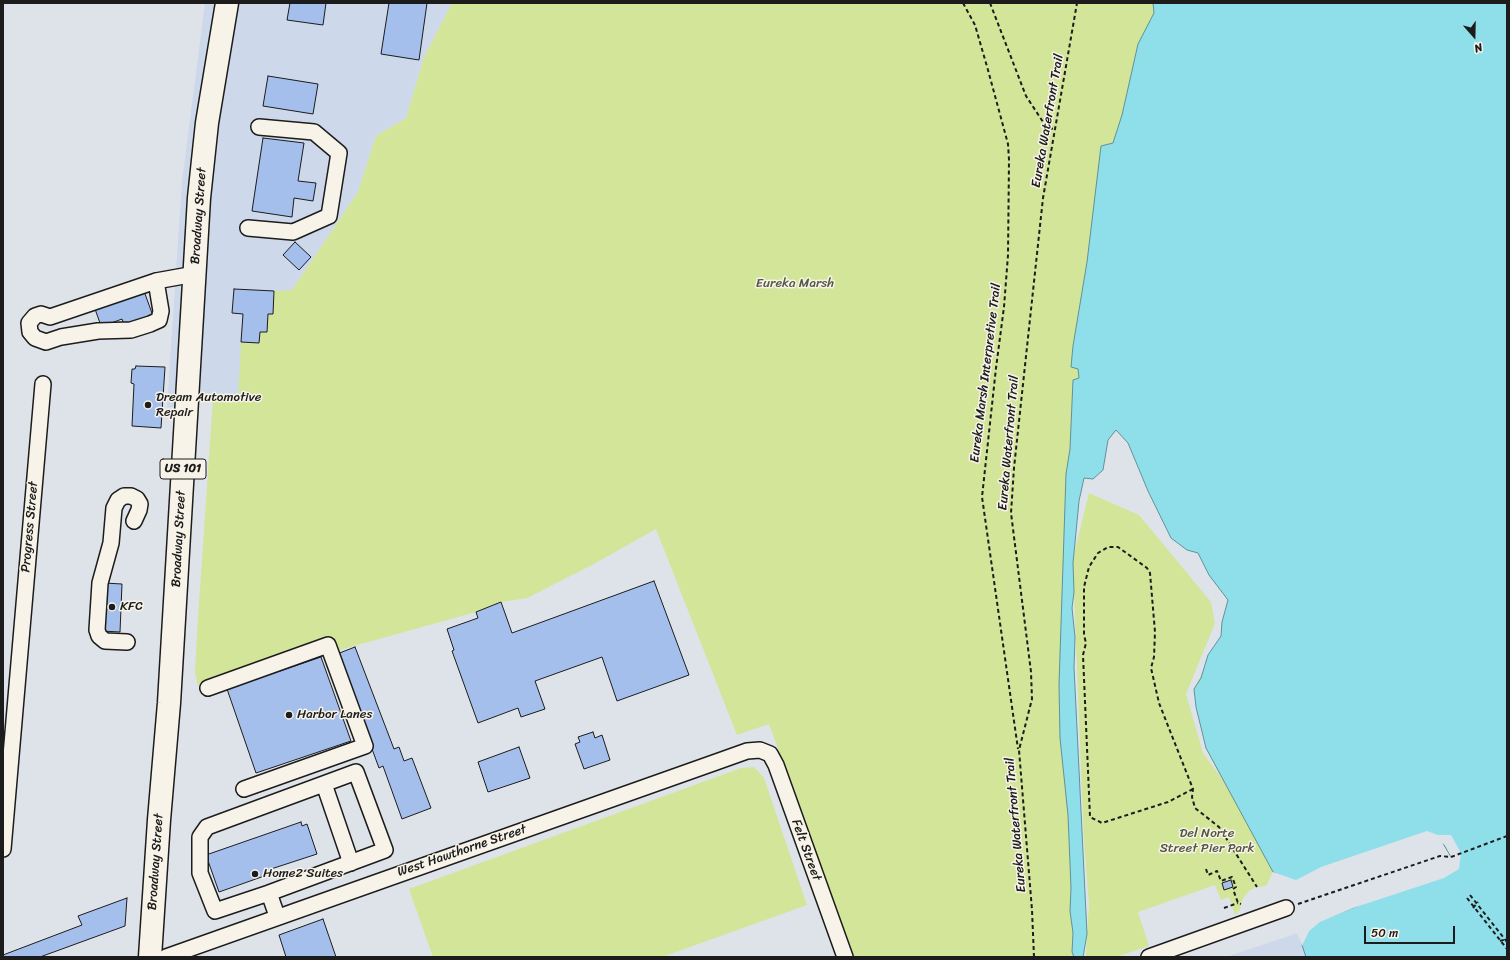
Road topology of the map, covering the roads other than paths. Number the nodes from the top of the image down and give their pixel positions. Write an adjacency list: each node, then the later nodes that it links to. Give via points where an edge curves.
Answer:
1 (227, 3): 4 (highway, Broadway Street / US 101, via 207,123 199,198)
2 (259, 128): 3 (street, via 314,132 339,153 329,216 294,232)
3 (248, 228)
4 (195, 274): 5 (street); 19 (highway, Broadway Street / US 101, via 170,695)
5 (156, 281): 5 (street, via 50,317 41,314 34,316 29,323 30,332 35,338 46,342 98,331 131,330 150,324 158,320 161,311)
6 (43, 384): 9 (street, Progress Street)
7 (134, 521): 8 (street, via 140,504 137,499 124,496 118,500 114,508 111,543 100,583 97,630 98,636 105,641)
8 (127, 642)
9 (10, 669): 14 (street, Progress Street)
10 (208, 688): 13 (street, via 328,646 365,746)
11 (760, 750): 18 (street, West Hawthorne Street, via 746,751); 21 (street, Felt Street, via 770,754 776,765)
12 (324, 784): 15 (street); 15 (street, via 356,772 385,850); 16 (street, via 207,827 200,837 200,873 215,911)
13 (244, 790)
14 (3, 849)
15 (351, 863): 16 (street)
16 (269, 893): 18 (street)
17 (1286, 908): 22 (street)
18 (277, 916): 20 (street, West Hawthorne Street)
19 (150, 957)
20 (166, 957)
21 (844, 957)
22 (1149, 957)

